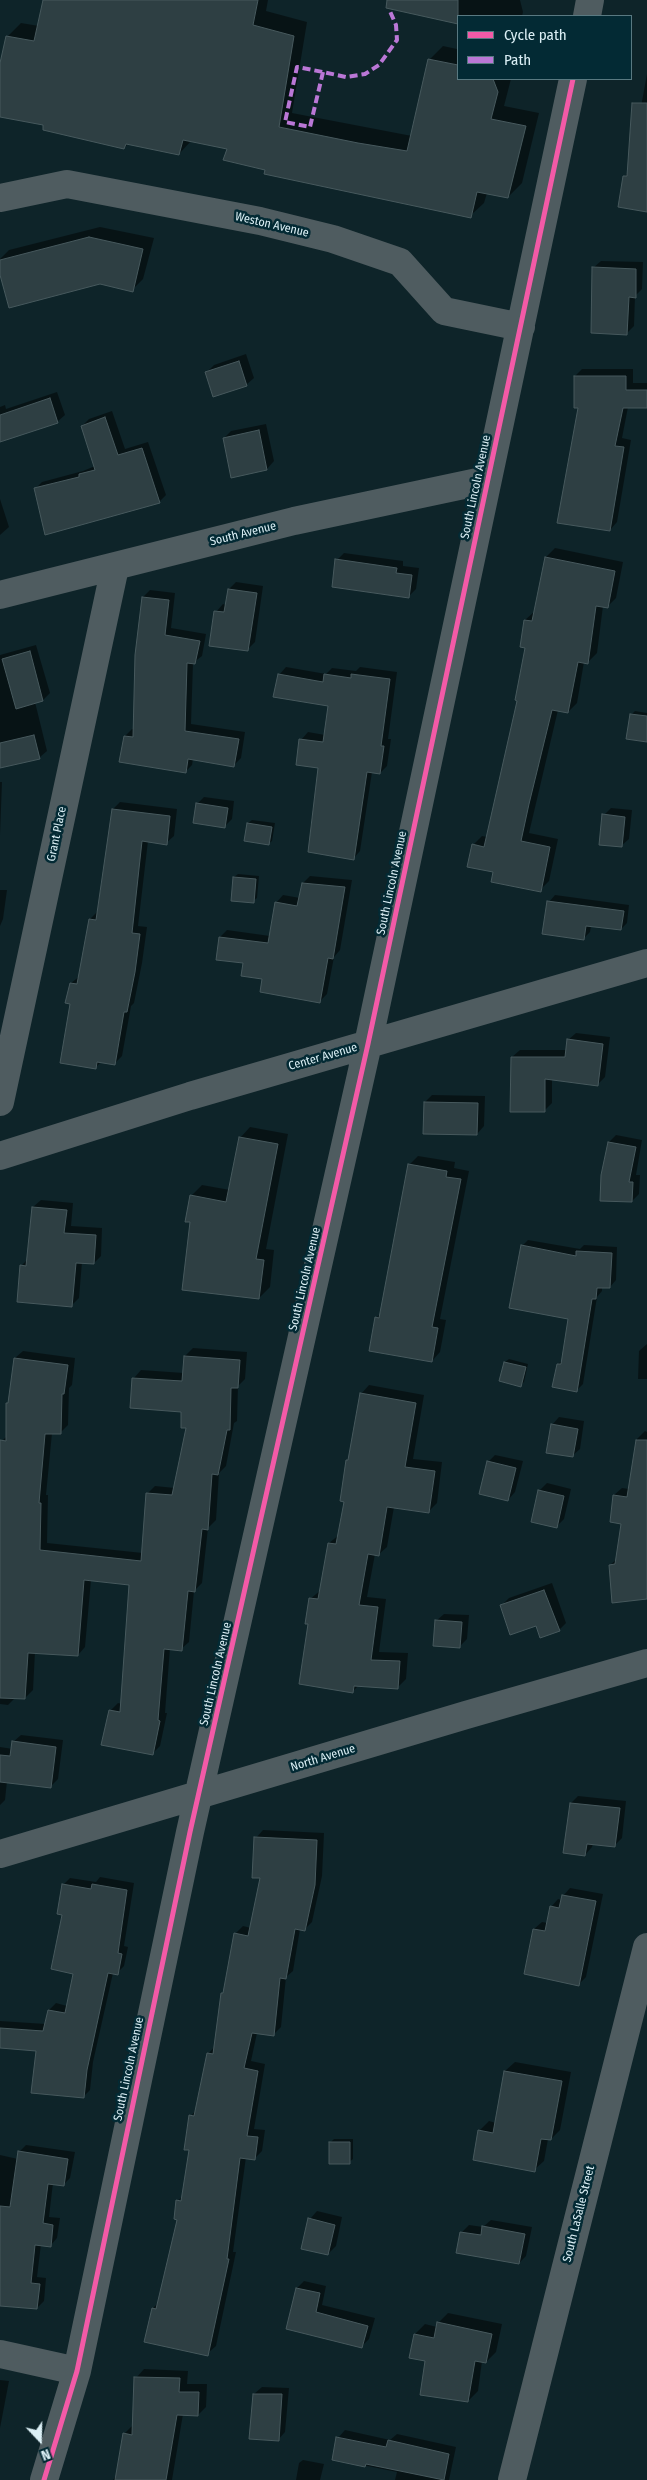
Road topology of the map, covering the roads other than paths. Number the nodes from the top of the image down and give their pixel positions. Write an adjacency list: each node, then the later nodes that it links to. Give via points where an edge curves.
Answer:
1 (590, 0): 2 (street)
2 (587, 15)
3 (574, 80): 5 (street, South Lincoln Avenue)
4 (0, 198): 5 (street, Weston Avenue, via 67,184 324,236 400,262 444,311)
5 (521, 327): 6 (street, South Lincoln Avenue)
6 (487, 480): 7 (street, South Avenue, via 294,521); 10 (street, South Lincoln Avenue)
7 (115, 567): 8 (street, South Avenue); 11 (street, Grant Place)
8 (0, 595)
9 (647, 963): 10 (street, Center Avenue)
10 (368, 1044): 12 (street, Center Avenue); 14 (street, South Lincoln Avenue)
11 (0, 1102)
12 (0, 1156)
13 (647, 1663): 14 (street, North Avenue)
14 (199, 1795): 15 (street, North Avenue); 18 (street, South Lincoln Avenue)
15 (0, 1854)
16 (647, 1947): 20 (street, South LaSalle Street)
17 (0, 2354): 18 (street)
18 (77, 2371): 19 (street, South Lincoln Avenue)
19 (44, 2480)
20 (512, 2480)

